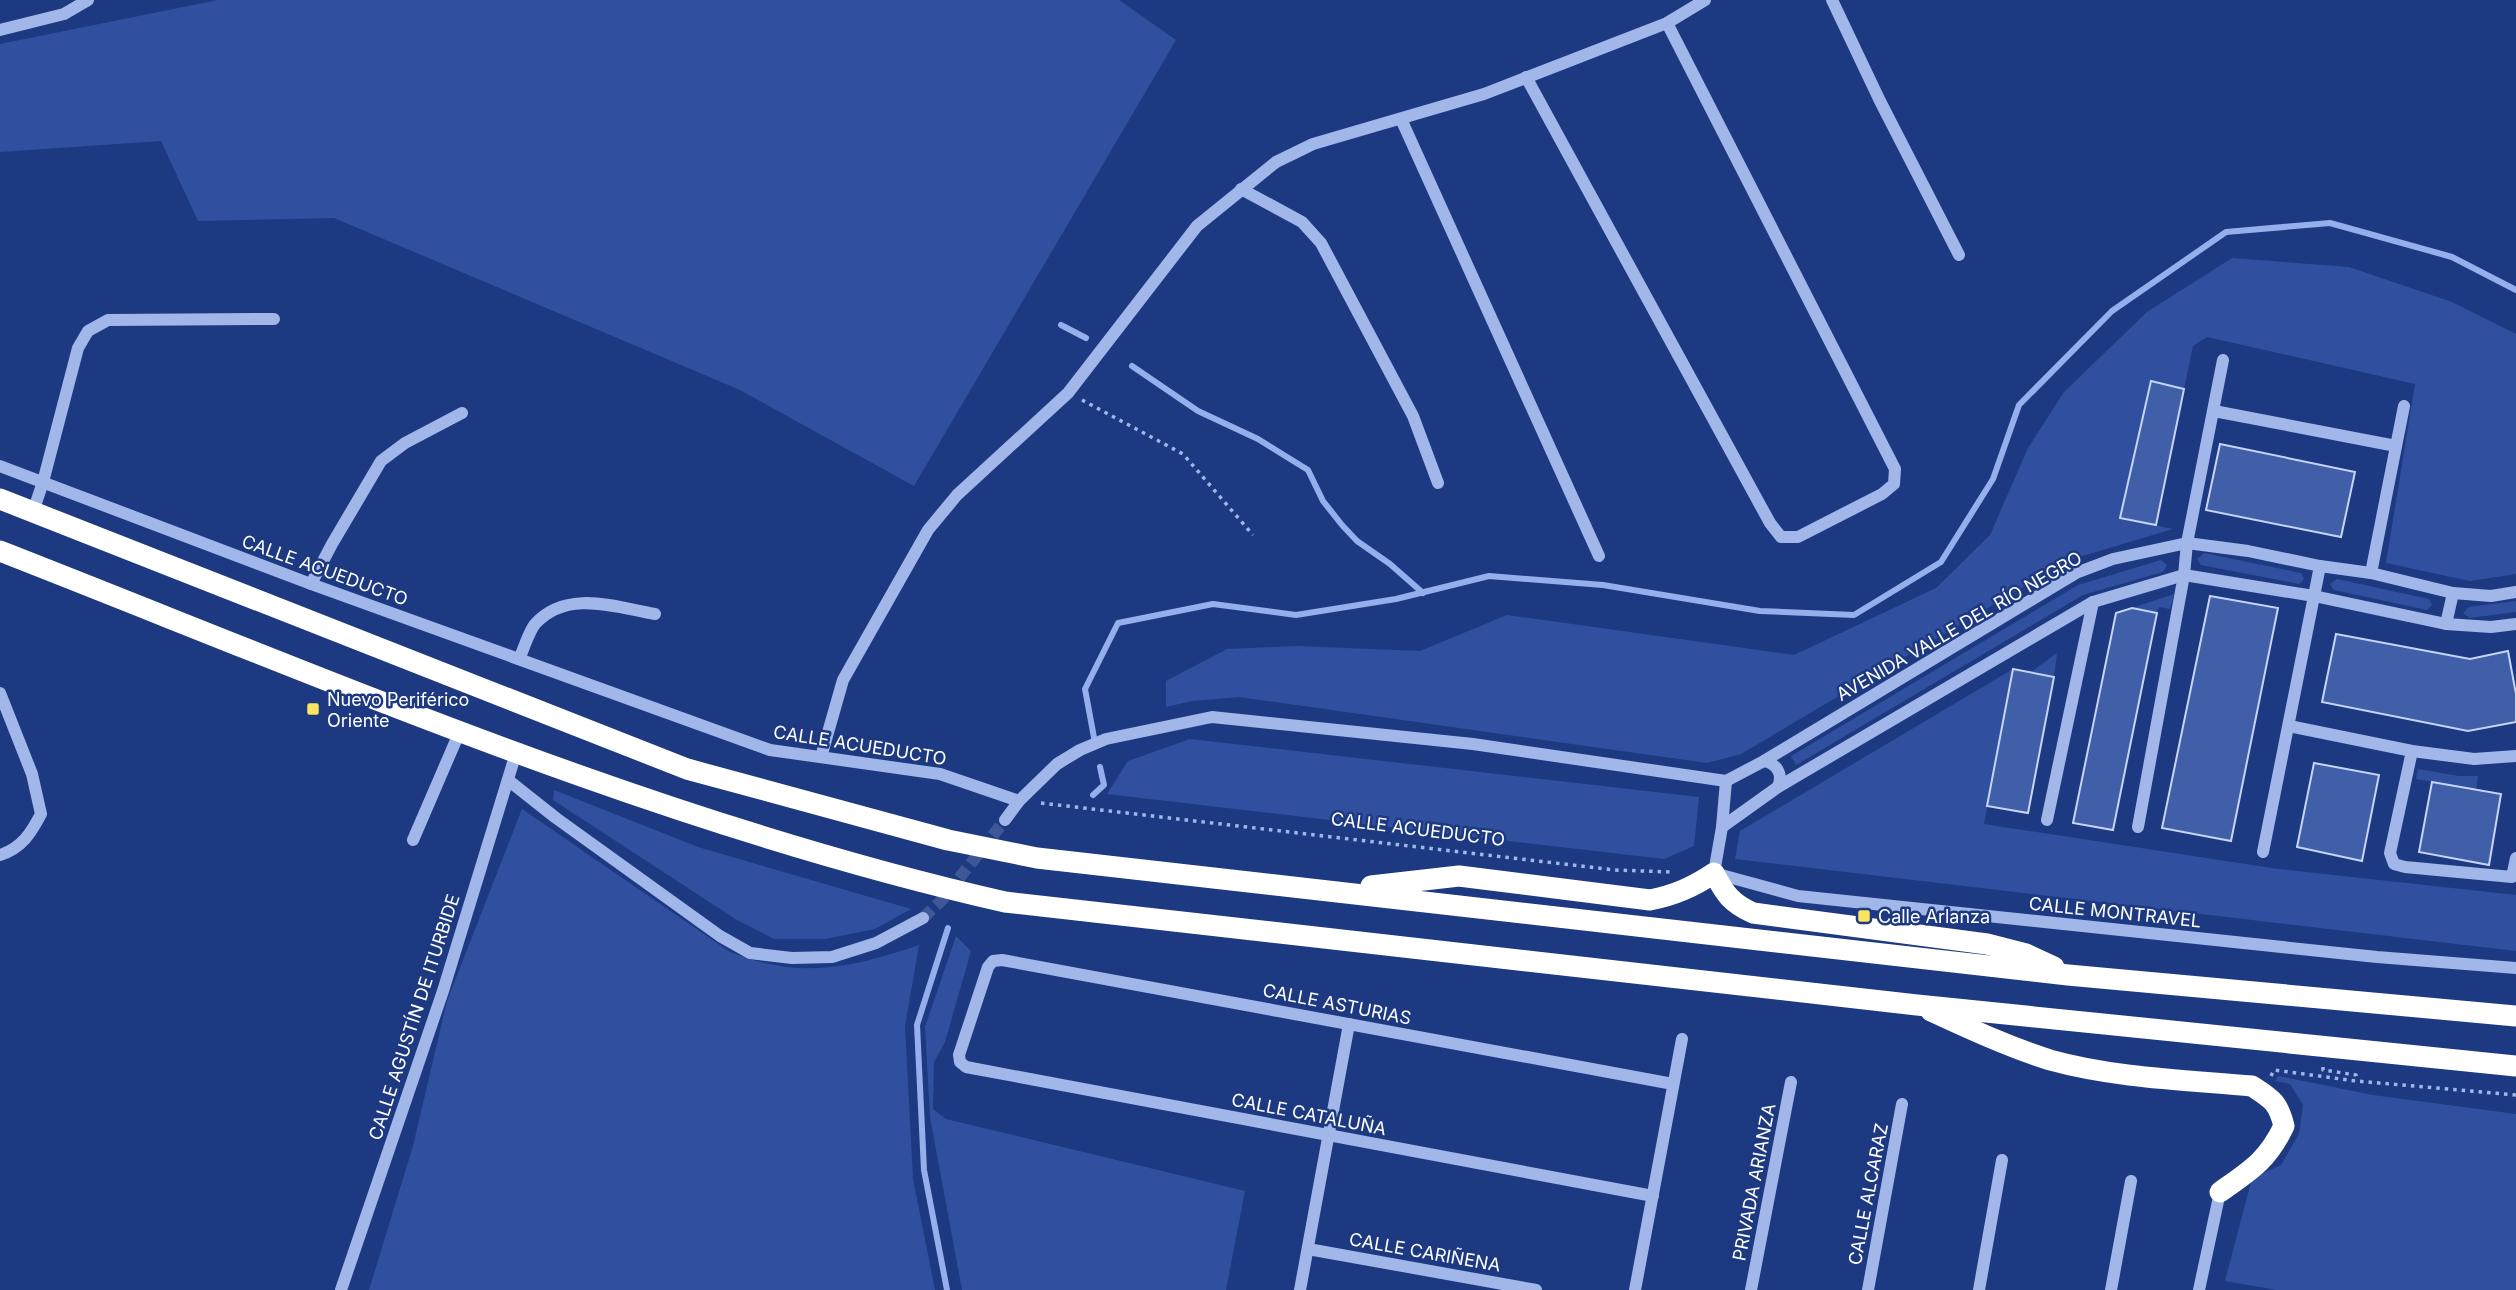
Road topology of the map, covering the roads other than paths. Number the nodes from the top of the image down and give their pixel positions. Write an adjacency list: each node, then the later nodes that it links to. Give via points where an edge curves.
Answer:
1 (88, 0): 5 (street, via 64,14)
2 (1705, 0): 4 (street)
3 (1832, 0): 9 (street)
4 (1667, 23): 6 (street); 6 (street, via 1895,469 1894,484 1882,494 1798,537 1781,537 1770,523)
5 (0, 30)
6 (1526, 77): 7 (street)
7 (1401, 119): 8 (street, via 1313,144 1276,162); 23 (street)
8 (1241, 189): 18 (street, via 1302,222 1321,243 1413,416); 42 (street, via 1197,226 1068,393 957,495 928,530 844,680)
9 (1959, 255)
10 (274, 319): 17 (street, via 108,320 88,331 78,348)
11 (2222, 360): 13 (street)
12 (2404, 407): 15 (street)
13 (2214, 411): 15 (street); 21 (street)
14 (462, 414): 27 (street, via 405,443 381,461)
15 (2396, 446): 25 (street)
16 (0, 466): 17 (street, CALLE ACUEDUCTO)
17 (43, 482): 20 (street); 27 (street, CALLE ACUEDUCTO)
18 (1438, 483)
19 (0, 499): 20 (highway)
20 (33, 512): 57 (highway, via 687,769 948,840 1037,858)
21 (2187, 542): 24 (street, AVENIDA VALLE DEL RÍO NEGRO); 26 (street); 43 (street, AVENIDA VALLE DEL RÍO NEGRO, via 2113,559 2076,573)
22 (0, 551): 38 (highway)
23 (1599, 556)
24 (2320, 566): 25 (street, AVENIDA VALLE DEL RÍO NEGRO); 30 (street)
25 (2371, 573): 29 (street, AVENIDA VALLE DEL RÍO NEGRO)
26 (2184, 575): 30 (street); 31 (street); 51 (street)
27 (312, 584): 35 (street, CALLE ACUEDUCTO)
28 (2516, 592): 29 (street, AVENIDA VALLE DEL RÍO NEGRO, via 2491,596)
29 (2453, 593): 33 (street)
30 (2314, 596): 33 (street); 37 (street)
31 (2093, 602): 46 (street); 49 (street)
32 (655, 614): 35 (street, via 584,601 565,606 534,626)
33 (2446, 624): 34 (street)
34 (2516, 624)
35 (519, 659): 42 (street, CALLE ACUEDUCTO, via 770,750)
36 (0, 693): 54 (street, via 32,774 41,814 29,838)
37 (2289, 726): 39 (street); 53 (street)
38 (460, 731): 40 (highway); 52 (street)
39 (2412, 751): 41 (street, via 2474,759); 55 (street, via 2390,853 2395,864 2512,877)
40 (516, 753): 44 (street, CALLE AGUSTÍN DE ITURBIDE); 61 (highway, via 678,811 915,882 1005,902)
41 (2516, 756)
42 (821, 757): 47 (street, CALLE ACUEDUCTO, via 940,774)
43 (1764, 761): 45 (street, AVENIDA VALLE DEL RÍO NEGRO); 46 (street, via 1778,769)
44 (508, 780): 58 (street, via 588,842 750,953 832,957 876,943); 78 (street, CALLE AGUSTÍN DE ITURBIDE, via 443,991)
45 (1726, 780): 47 (street, via 1473,744 1212,717 1106,739 1080,750 1057,764); 50 (street)
46 (1778, 788): 50 (street)
47 (1019, 801): 48 (street)
48 (1005, 820)
49 (2047, 820)
50 (1722, 827): 56 (street)
51 (2138, 827)
52 (413, 841)
53 (2263, 852)
54 (0, 855)
55 (2516, 858)
56 (1714, 873): 57 (highway, via 1673,896 1650,900 1459,876); 59 (street, CALLE MONTRAVEL, via 1798,896); 60 (highway, via 1736,905 1753,913 1987,944 2026,954)
57 (1331, 890): 60 (highway)
58 (923, 918)
59 (2516, 968)
60 (2068, 975): 62 (highway)
61 (1917, 1005): 66 (highway); 73 (highway, via 2052,1060 2115,1073 2252,1086 2280,1109 2284,1126 2258,1165)
62 (2516, 1016)
63 (1349, 1024): 65 (street, CALLE ASTURIAS, via 1002,960 988,967); 68 (street, CALLE ASTURIAS); 70 (street)
64 (1682, 1039): 68 (street)
65 (960, 1062): 70 (street, CALLE CATALUÑA, via 966,1067)
66 (2516, 1066)
67 (1791, 1082): 82 (street, PRIVADA ARIANZA)
68 (1674, 1084): 74 (street)
69 (1902, 1104): 83 (street, CALLE ALCARAZ)
70 (1329, 1135): 74 (street, CALLE CATALUÑA); 75 (street)
71 (2002, 1160): 84 (street)
72 (2131, 1181): 85 (street)
73 (2220, 1192): 77 (street)
74 (1653, 1196): 81 (street)
75 (1308, 1249): 76 (street, CALLE CARIÑENA); 79 (street)
76 (1518, 1288): 80 (street, CALLE CARIÑENA)
77 (2202, 1289)
78 (341, 1290)
79 (1300, 1290)
80 (1536, 1290)
81 (1635, 1290)
82 (1751, 1290)
83 (1868, 1290)
84 (1979, 1290)
85 (2111, 1290)

